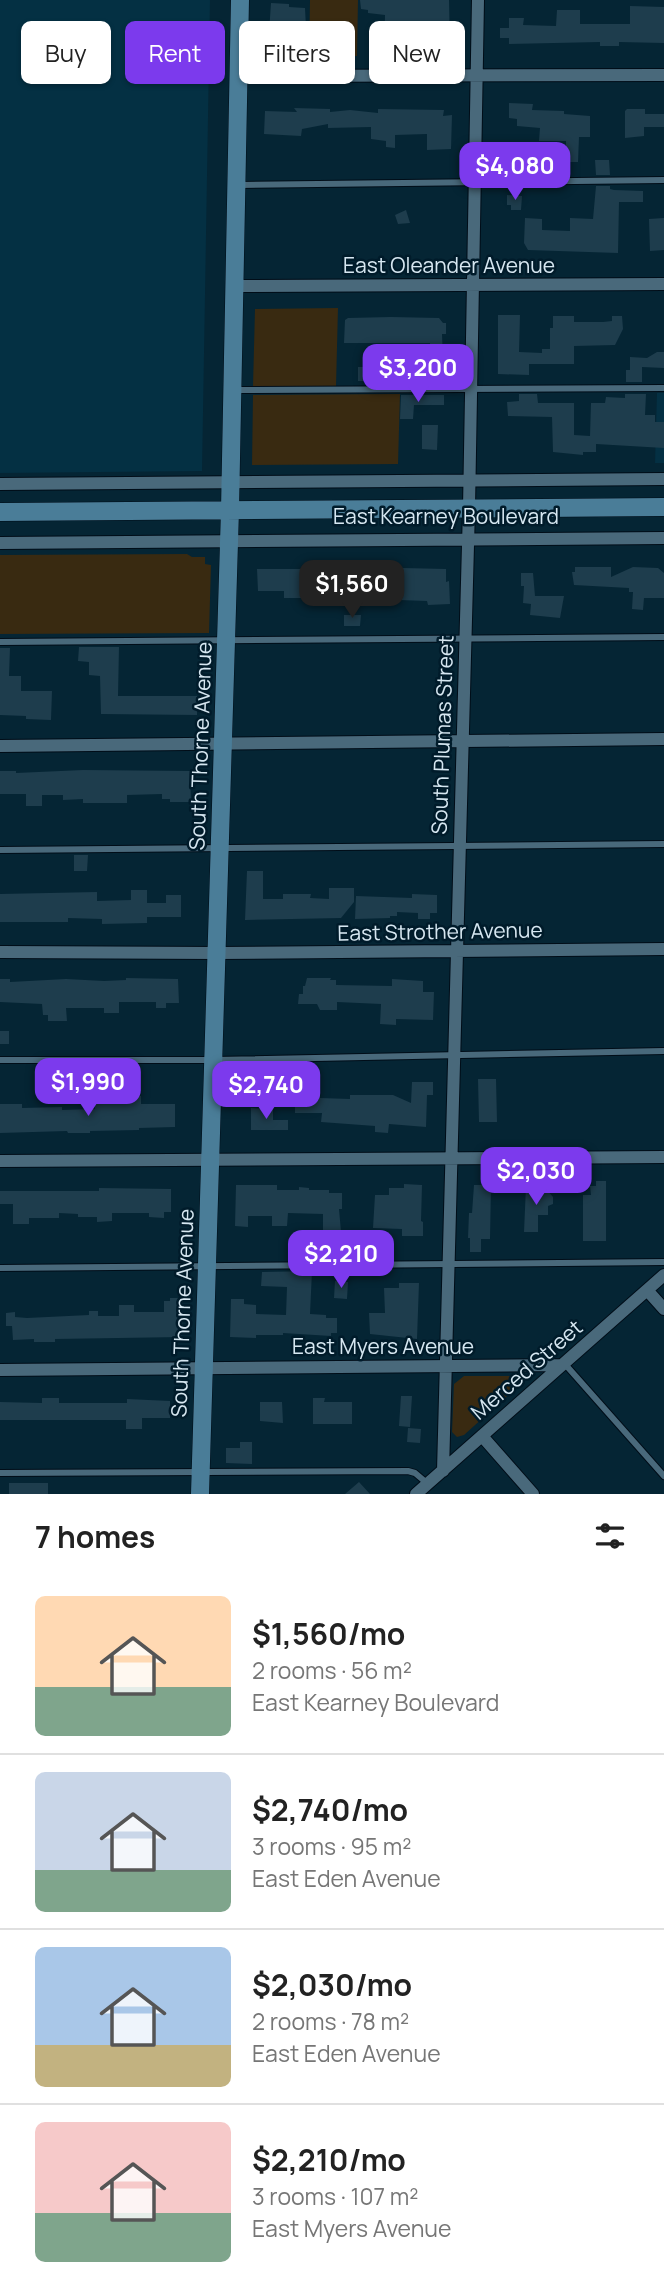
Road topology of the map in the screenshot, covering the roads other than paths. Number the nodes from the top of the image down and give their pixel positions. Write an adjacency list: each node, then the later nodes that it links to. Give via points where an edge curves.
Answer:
1 (240, 0): 3 (main road, South Thorne Avenue)
2 (478, 0): 4 (street, South Plumas Street)
3 (240, 21)
4 (477, 75): 5 (street); 7 (street); 9 (street, South Plumas Street)
5 (664, 75)
6 (239, 76): 10 (main road, South Thorne Avenue)
7 (355, 76)
8 (664, 180): 9 (lane)
9 (475, 181): 10 (lane); 12 (street, South Plumas Street)
10 (237, 185): 13 (main road, South Thorne Avenue)
11 (664, 284): 12 (street, East Oleander Avenue)
12 (473, 285): 13 (street, East Oleander Avenue); 15 (street, South Plumas Street)
13 (235, 286): 16 (main road, South Thorne Avenue)
14 (664, 388): 15 (lane)
15 (471, 389): 16 (lane); 18 (street, South Plumas Street)
16 (233, 390): 19 (main road, South Thorne Avenue)
17 (664, 479): 18 (street, East Kearney Boulevard)
18 (469, 480): 19 (street, East Kearney Boulevard); 22 (street, South Plumas Street)
19 (231, 482): 20 (street, East Kearney Boulevard); 23 (main road, South Thorne Avenue)
20 (0, 484)
21 (664, 507): 22 (main road, East Kearney Boulevard)
22 (469, 508): 23 (main road, East Kearney Boulevard); 26 (street, South Plumas Street)
23 (230, 510): 24 (main road, East Kearney Boulevard); 27 (main road, South Thorne Avenue)
24 (0, 512)
25 (664, 538): 26 (street, East Kearney Boulevard)
26 (468, 539): 27 (street, East Kearney Boulevard); 29 (street, South Plumas Street)
27 (229, 541): 28 (street, East Kearney Boulevard); 31 (main road, South Thorne Avenue)
28 (0, 543)
29 (465, 637): 30 (lane); 31 (lane); 34 (street, South Plumas Street)
30 (664, 637)
31 (226, 640): 32 (lane); 35 (main road, South Thorne Avenue)
32 (0, 642)
33 (664, 739): 34 (street)
34 (462, 741): 35 (street); 38 (street, South Plumas Street)
35 (223, 743): 36 (street); 39 (main road, South Thorne Avenue)
36 (0, 746)
37 (664, 845): 38 (lane)
38 (460, 846): 39 (lane); 42 (street, South Plumas Street)
39 (220, 848): 40 (lane); 44 (main road, South Thorne Avenue)
40 (0, 850)
41 (664, 949): 42 (street, East Strother Avenue)
42 (457, 951): 44 (street, East Strother Avenue); 46 (street, South Plumas Street)
43 (0, 953): 44 (street, East Strother Avenue)
44 (217, 953): 48 (main road, South Thorne Avenue)
45 (664, 1051): 46 (lane)
46 (454, 1054): 48 (lane); 51 (street, South Plumas Street)
47 (0, 1060): 48 (lane)
48 (214, 1060): 50 (main road, South Thorne Avenue)
49 (664, 1157): 51 (street)
50 (211, 1158): 51 (street); 52 (street); 55 (main road, South Thorne Avenue)
51 (451, 1158): 54 (street, South Plumas Street)
52 (0, 1161)
53 (664, 1262): 54 (lane)
54 (448, 1264): 55 (lane); 61 (street, South Plumas Street)
55 (208, 1266): 56 (lane); 62 (main road, South Thorne Avenue)
56 (0, 1268)
57 (664, 1275): 58 (street, Merced Street)
58 (648, 1290): 59 (street); 60 (street, Merced Street)
59 (664, 1309)
60 (563, 1364): 61 (street, East Myers Avenue); 64 (street, Merced Street); 68 (lane)
61 (445, 1365): 62 (street, East Myers Avenue); 65 (street, South Plumas Street)
62 (204, 1367): 63 (street, East Myers Avenue); 66 (main road, South Thorne Avenue)
63 (0, 1370)
64 (482, 1436): 65 (street, Merced Street); 72 (street)
65 (443, 1471): 69 (street, Merced Street)
66 (201, 1472): 67 (lane); 69 (lane, via 408,1471); 70 (main road, South Thorne Avenue)
67 (0, 1473)
68 (664, 1476)
69 (428, 1484): 71 (street, Merced Street)
70 (200, 1494)
71 (416, 1494)
72 (533, 1494)

